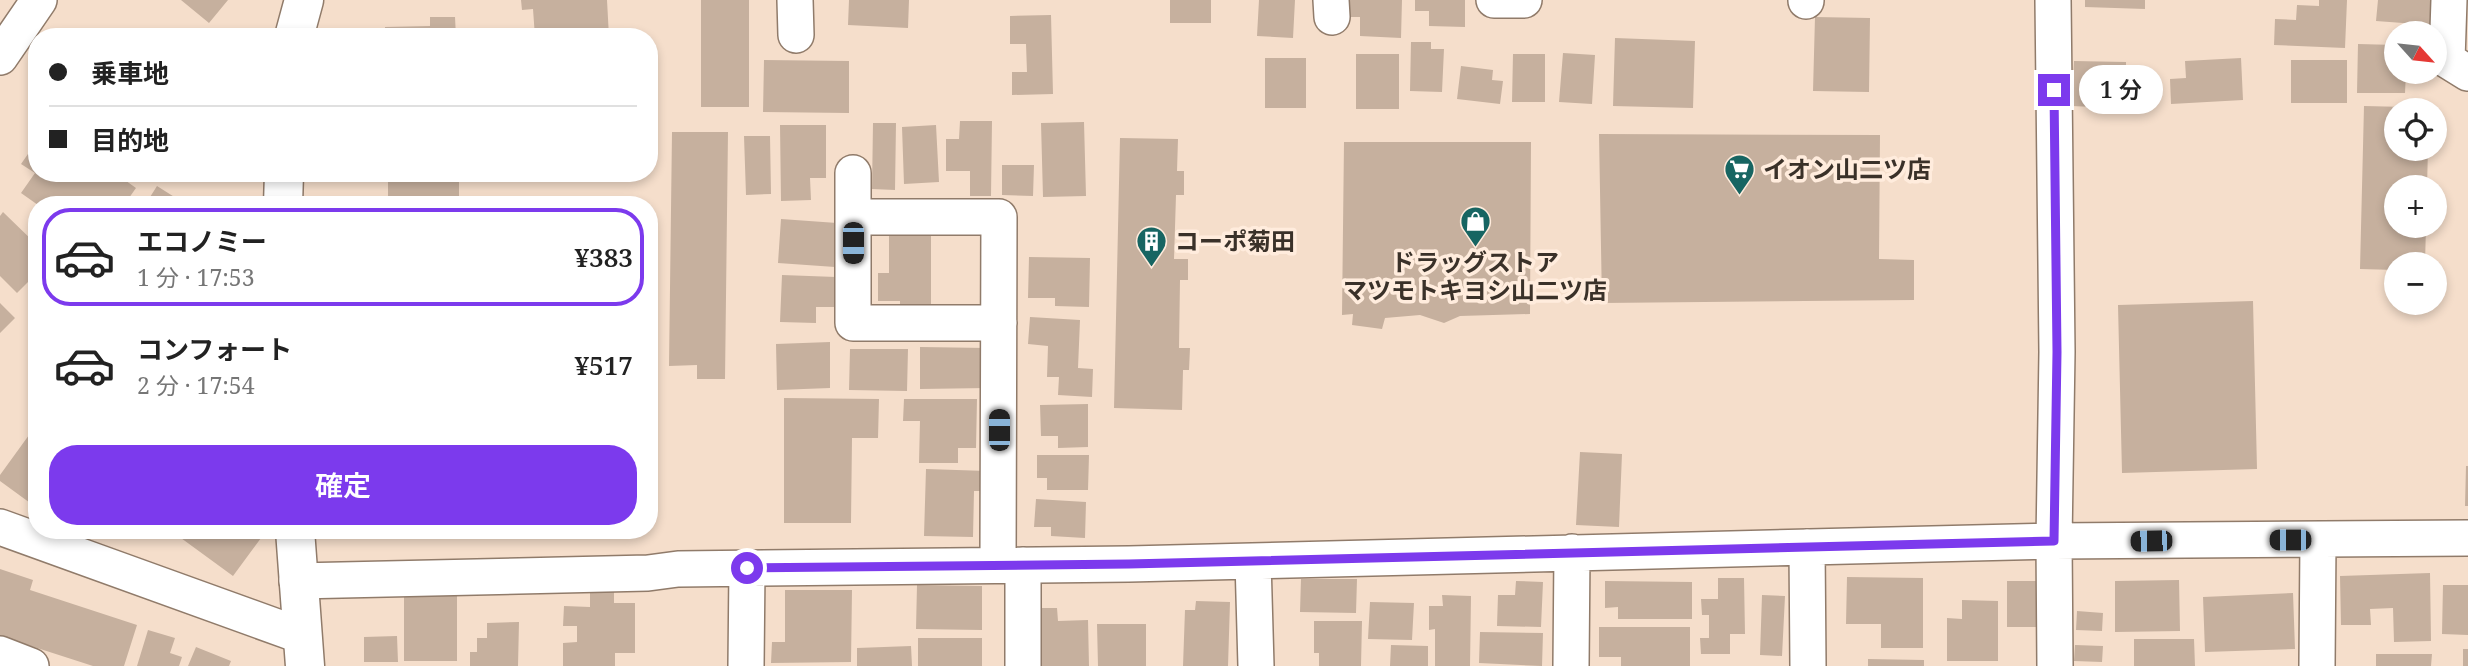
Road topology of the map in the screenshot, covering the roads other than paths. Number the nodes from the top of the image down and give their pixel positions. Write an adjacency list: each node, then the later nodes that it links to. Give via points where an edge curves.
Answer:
1 (39, 0): 10 (street)
2 (304, 0): 8 (street)
3 (795, 0): 9 (street)
4 (1494, 0): 5 (street)
5 (1524, 0)
6 (2053, 0): 21 (street)
7 (2449, 0): 11 (street, via 2447,60)
8 (296, 28)
9 (796, 35)
10 (0, 57)
11 (2468, 73)
12 (853, 173): 13 (street)
13 (853, 217): 14 (street, via 999,217); 14 (street, via 853,323)
14 (999, 323): 25 (street)
15 (0, 527): 16 (street)
16 (28, 538)
17 (2468, 538): 20 (street)
18 (29, 539): 28 (street)
19 (295, 539): 27 (street)
20 (2318, 540): 21 (street); 37 (street)
21 (2054, 541): 22 (street); 36 (street)
22 (1807, 547): 23 (street); 35 (street)
23 (1573, 552): 24 (street); 34 (street)
24 (1253, 561): 25 (street); 33 (street)
25 (1010, 565): 26 (street); 32 (street)
26 (747, 568): 27 (street); 31 (street)
27 (297, 581): 28 (street)
28 (303, 651)
29 (0, 654): 30 (street)
30 (31, 666)
31 (746, 666)
32 (1023, 666)
33 (1256, 666)
34 (1571, 666)
35 (1808, 666)
36 (2055, 666)
37 (2317, 666)

